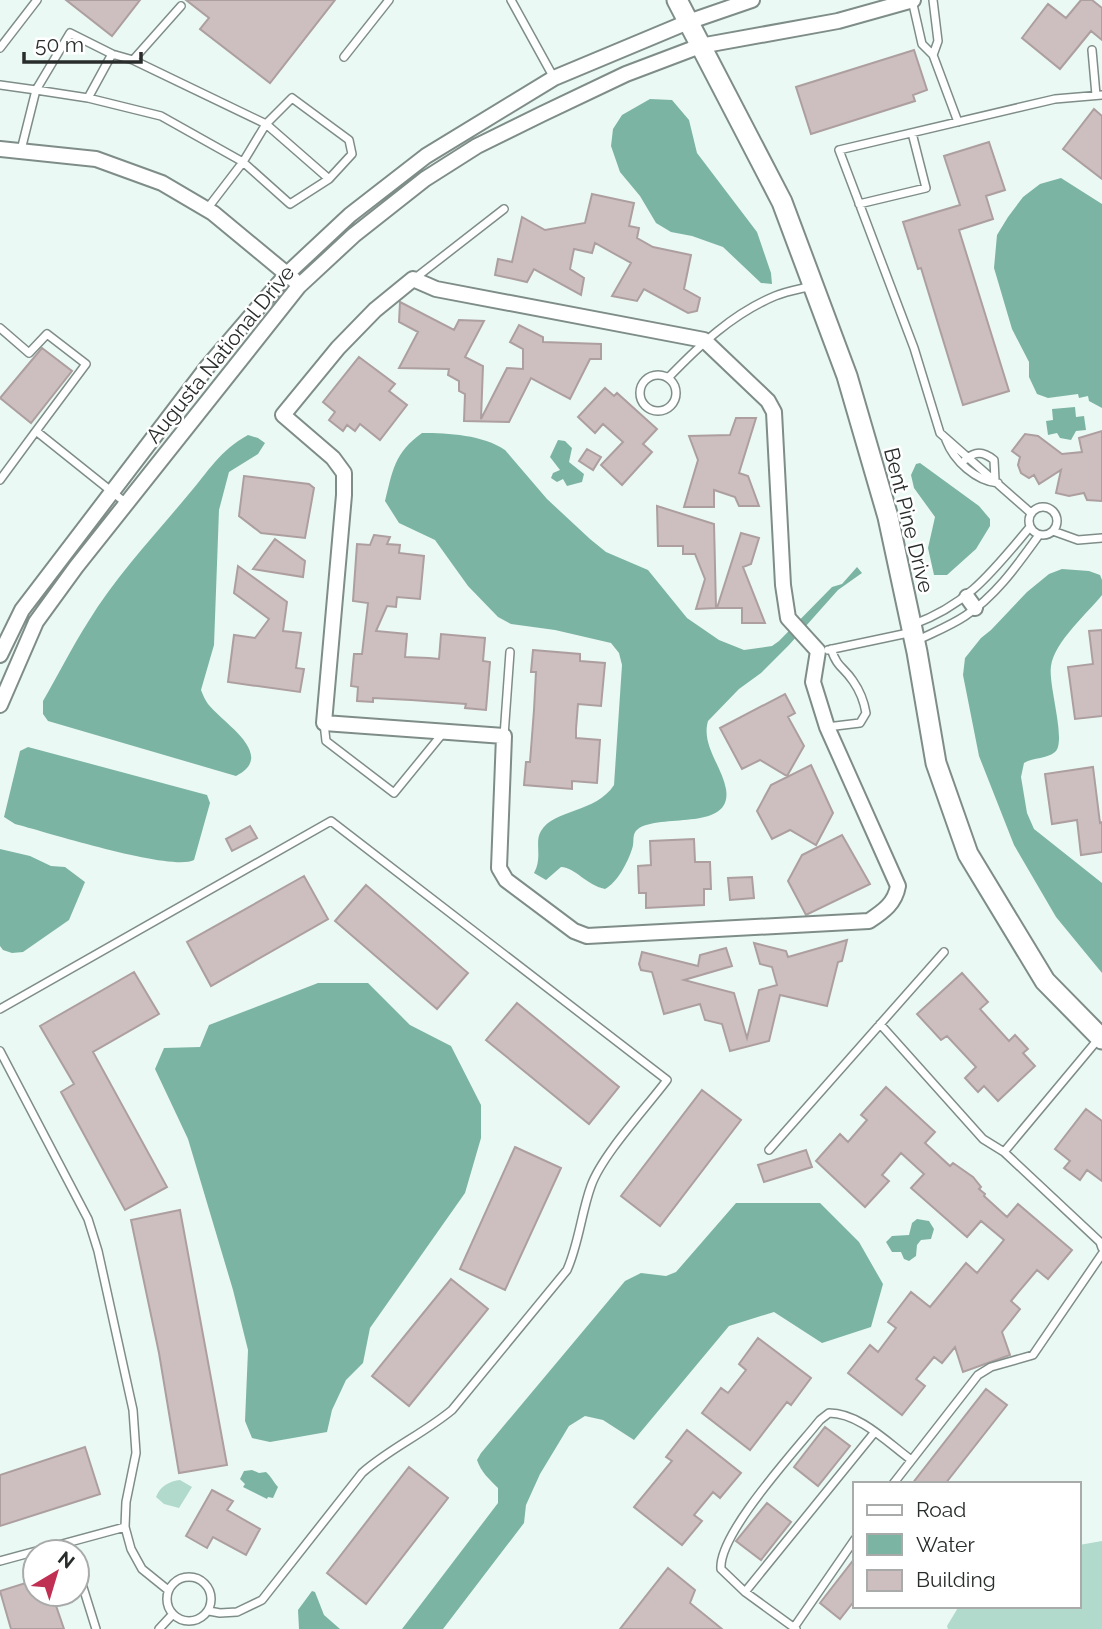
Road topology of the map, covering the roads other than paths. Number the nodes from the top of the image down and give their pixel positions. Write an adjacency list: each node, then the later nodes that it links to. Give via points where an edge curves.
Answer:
1 (37, 0): 11 (lane)
2 (388, 0): 15 (lane)
3 (511, 0): 17 (lane)
4 (677, 0): 9 (street, Bent Pine Drive)
5 (752, 0): 9 (street, Augusta National Drive)
6 (912, 0): 10 (street, Augusta National Drive, via 838,20); 14 (lane, via 922,44)
7 (933, 0): 14 (lane, via 937,41)
8 (180, 6): 16 (lane)
9 (688, 22): 10 (street, Bent Pine Drive); 17 (street, Augusta National Drive)
10 (700, 46): 34 (street, Augusta National Drive, via 626,74 477,146 425,179); 35 (street, Bent Pine Drive, via 782,202)
11 (0, 48)
12 (1091, 50): 20 (lane)
13 (112, 54): 16 (lane); 19 (lane, via 70,33); 21 (lane)
14 (933, 55): 22 (lane)
15 (344, 57)
16 (133, 60): 23 (lane)
17 (554, 78): 32 (street, Augusta National Drive, via 426,156 350,215)
18 (0, 85): 19 (lane)
19 (36, 90): 21 (lane); 26 (lane)
20 (1099, 95): 22 (lane, via 1055,99)
21 (88, 98): 27 (lane, via 161,116)
22 (958, 122): 24 (lane)
23 (266, 124): 27 (lane); 28 (lane); 28 (lane, via 292,98 349,140 352,154)
24 (912, 133): 29 (lane, via 926,188); 29 (lane, via 839,150)
25 (0, 149): 26 (street)
26 (21, 150): 30 (street, via 96,159 162,183)
27 (243, 162): 28 (lane, via 290,204); 30 (lane)
28 (329, 178)
29 (859, 204): 40 (lane, via 914,348 940,433 952,455)
30 (207, 209): 32 (street)
31 (504, 209): 33 (lane)
32 (288, 274): 34 (street); 43 (street, Augusta National Drive, via 208,366)
33 (413, 279): 37 (street, via 436,289); 56 (street, via 347,338 283,415 344,473)
34 (299, 286): 44 (street, Augusta National Drive)
35 (813, 286): 37 (lane, via 777,295); 51 (street, Bent Pine Drive, via 847,376 884,505)
36 (0, 328): 39 (lane, via 29,353 47,334 86,364)
37 (704, 340): 38 (lane); 52 (street, via 774,412 788,618 807,640)
38 (668, 378): 38 (lane, via 657,375 643,384 640,395 650,410 662,411 672,405 676,394)
39 (36, 431): 41 (lane); 43 (lane)
40 (965, 461): 42 (lane, via 985,482); 42 (lane, via 986,453 994,460)
41 (0, 480)
42 (997, 482): 45 (lane)
43 (113, 493): 44 (lane); 54 (street, Augusta National Drive, via 22,610)
44 (126, 503): 55 (street, Augusta National Drive, via 36,622)
45 (1031, 513): 46 (lane); 47 (lane, via 1041,507 1050,509 1056,517)
46 (1030, 527): 48 (lane); 50 (lane, via 985,579)
47 (1053, 531): 48 (lane); 49 (lane, via 1078,540)
48 (1039, 535): 50 (lane, via 1011,574)
49 (1101, 539)
50 (971, 603): 51 (lane, via 936,617); 51 (lane, via 948,626)
51 (913, 633): 52 (lane); 63 (street, Bent Pine Drive, via 936,763 968,854 1045,981)
52 (824, 650): 57 (street, via 813,682); 57 (lane, via 852,679 866,712 859,723)
53 (510, 652): 59 (lane)
54 (0, 655)
55 (0, 705)
56 (324, 723): 58 (street); 58 (lane, via 326,741 394,793)
57 (827, 727): 59 (street, via 898,886 891,904 880,914 869,920 587,936 506,880 499,868)
58 (443, 733): 59 (street)
59 (504, 736)
60 (944, 952): 62 (lane)
61 (0, 1009): 80 (lane, via 331,821 667,1080 601,1166 568,1270 452,1410 362,1474 262,1600 237,1612)
62 (880, 1024): 65 (lane); 66 (lane, via 983,1139)
63 (1101, 1037): 66 (lane)
64 (0, 1051): 72 (lane, via 88,1219 98,1251 133,1410 136,1453)
65 (769, 1150)
66 (1004, 1152): 67 (lane)
67 (1102, 1248)
68 (1102, 1254): 70 (lane, via 1033,1355 978,1375)
69 (874, 1433): 70 (lane); 78 (lane); 78 (lane, via 841,1413 829,1413 812,1430 744,1515 724,1548 721,1569)
70 (910, 1460): 71 (lane)
71 (895, 1482)
72 (125, 1527): 73 (lane); 77 (lane, via 142,1569)
73 (84, 1538)
74 (853, 1542): 83 (lane)
75 (21, 1555): 76 (lane)
76 (0, 1561)
77 (168, 1590): 80 (lane, via 182,1577 193,1577 207,1585 212,1597); 81 (lane, via 166,1603)
78 (745, 1592): 83 (lane)
79 (89, 1608): 84 (lane)
80 (209, 1611): 82 (lane)
81 (172, 1615): 82 (lane); 85 (lane)
82 (185, 1626)
83 (795, 1628)
84 (96, 1629)
85 (159, 1629)

